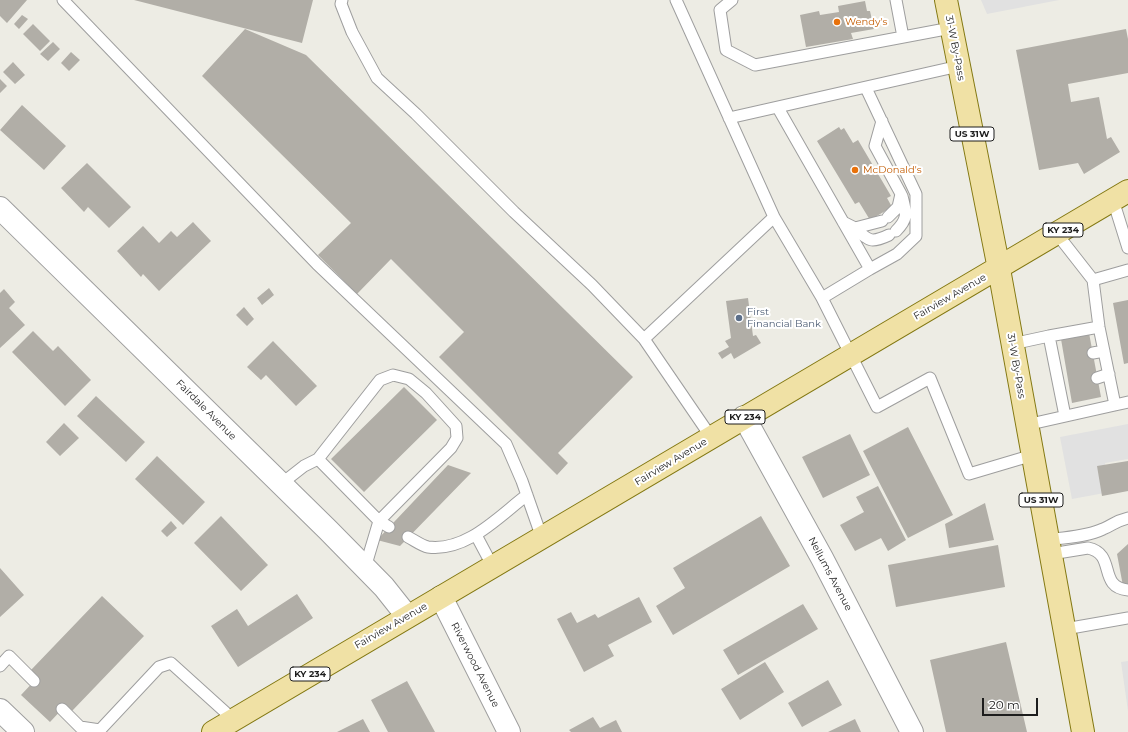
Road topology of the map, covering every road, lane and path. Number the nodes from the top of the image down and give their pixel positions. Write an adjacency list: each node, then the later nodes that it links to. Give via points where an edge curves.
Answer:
1 (63, 0): 45 (lane, via 317,264 506,444)
2 (342, 0): 29 (lane, via 341,4 352,32 377,78 592,285)
3 (676, 0): 12 (lane)
4 (732, 0): 8 (lane, via 720,10 726,50 755,65)
5 (896, 0): 8 (lane)
6 (946, 0): 7 (main road, 31-W By-Pass / US 31W)
7 (951, 28): 8 (lane); 9 (main road, 31-W By-Pass / US 31W)
8 (903, 37)
9 (959, 66): 10 (lane); 23 (main road, 31-W By-Pass / US 31W)
10 (866, 88): 11 (lane); 13 (lane)
11 (778, 108): 12 (lane); 18 (lane)
12 (729, 118): 17 (lane)
13 (882, 121): 14 (lane, via 875,146); 22 (lane, via 916,194 916,236 897,254)
14 (901, 194): 19 (lane, via 898,207 885,219); 19 (lane, via 906,212 905,222 893,233 876,241 868,240)
15 (1120, 196): 20 (main road, Fairview Avenue / KY 234); 21 (lane)
16 (0, 208): 44 (street, Fairdale Avenue)
17 (774, 216): 26 (lane); 29 (lane)
18 (842, 221): 19 (lane); 22 (lane)
19 (854, 228)
20 (1057, 234): 23 (main road, Fairview Avenue / KY 234); 25 (lane)
21 (1128, 248)
22 (870, 269): 26 (lane)
23 (998, 269): 30 (main road, 31-W By-Pass / US 31W); 33 (main road, Fairview Avenue / KY 234)
24 (1128, 270): 25 (lane)
25 (1093, 280): 27 (lane)
26 (822, 298): 33 (lane)
27 (1099, 327): 28 (lane); 31 (lane)
28 (1049, 336): 30 (lane); 38 (lane, via 1059,360 1065,386)
29 (644, 339): 41 (lane)
30 (1012, 344): 40 (main road, 31-W By-Pass / US 31W)
31 (1104, 351): 32 (lane); 34 (lane)
32 (1092, 353)
33 (850, 356): 39 (main road, Fairview Avenue / KY 234); 42 (lane, via 878,408 930,378 969,474)
34 (1108, 374): 35 (lane); 37 (lane)
35 (1097, 378)
36 (1128, 402): 37 (lane)
37 (1116, 405): 38 (lane)
38 (1065, 416): 40 (lane)
39 (744, 418): 41 (main road, Fairview Avenue / KY 234); 68 (street, Nellums Avenue, via 822,558)
40 (1026, 425): 42 (main road, 31-W By-Pass / US 31W)
41 (711, 437): 51 (main road, Fairview Avenue / KY 234)
42 (1033, 455): 52 (main road, 31-W By-Pass / US 31W)
43 (318, 459): 44 (lane, via 304,466); 47 (lane); 47 (lane, via 380,380 393,375 409,379 426,393 456,426 457,438 451,448)
44 (281, 484): 54 (street, Fairdale Avenue)
45 (527, 495): 49 (lane); 51 (lane)
46 (1128, 518): 52 (lane, via 1116,521 1104,529)
47 (379, 521): 48 (lane); 54 (lane)
48 (389, 526)
49 (476, 535): 50 (lane, via 448,546 427,547); 53 (lane)
50 (408, 537)
51 (542, 538): 53 (main road, Fairview Avenue / KY 234)
52 (1049, 547): 55 (lane, via 1094,549 1104,558 1111,582); 59 (main road, 31-W By-Pass / US 31W)
53 (493, 567): 56 (main road, Fairview Avenue / KY 234)
54 (365, 568): 57 (street, Fairdale Avenue)
55 (1128, 590)
56 (441, 597): 57 (main road, Fairview Avenue / KY 234); 67 (street, Riverwood Avenue)
57 (407, 616): 64 (main road, Fairview Avenue / KY 234)
58 (1128, 618): 59 (lane)
59 (1065, 629): 69 (main road, 31-W By-Pass / US 31W)
60 (0, 666): 61 (lane, via 9,656)
61 (34, 681)
62 (62, 709): 64 (lane, via 80,727 100,730 159,667 171,663)
63 (0, 710): 65 (street)
64 (234, 720): 66 (main road, Fairview Avenue / KY 234)
65 (23, 732)
66 (213, 732)
67 (509, 732)
68 (912, 732)
69 (1083, 732)

